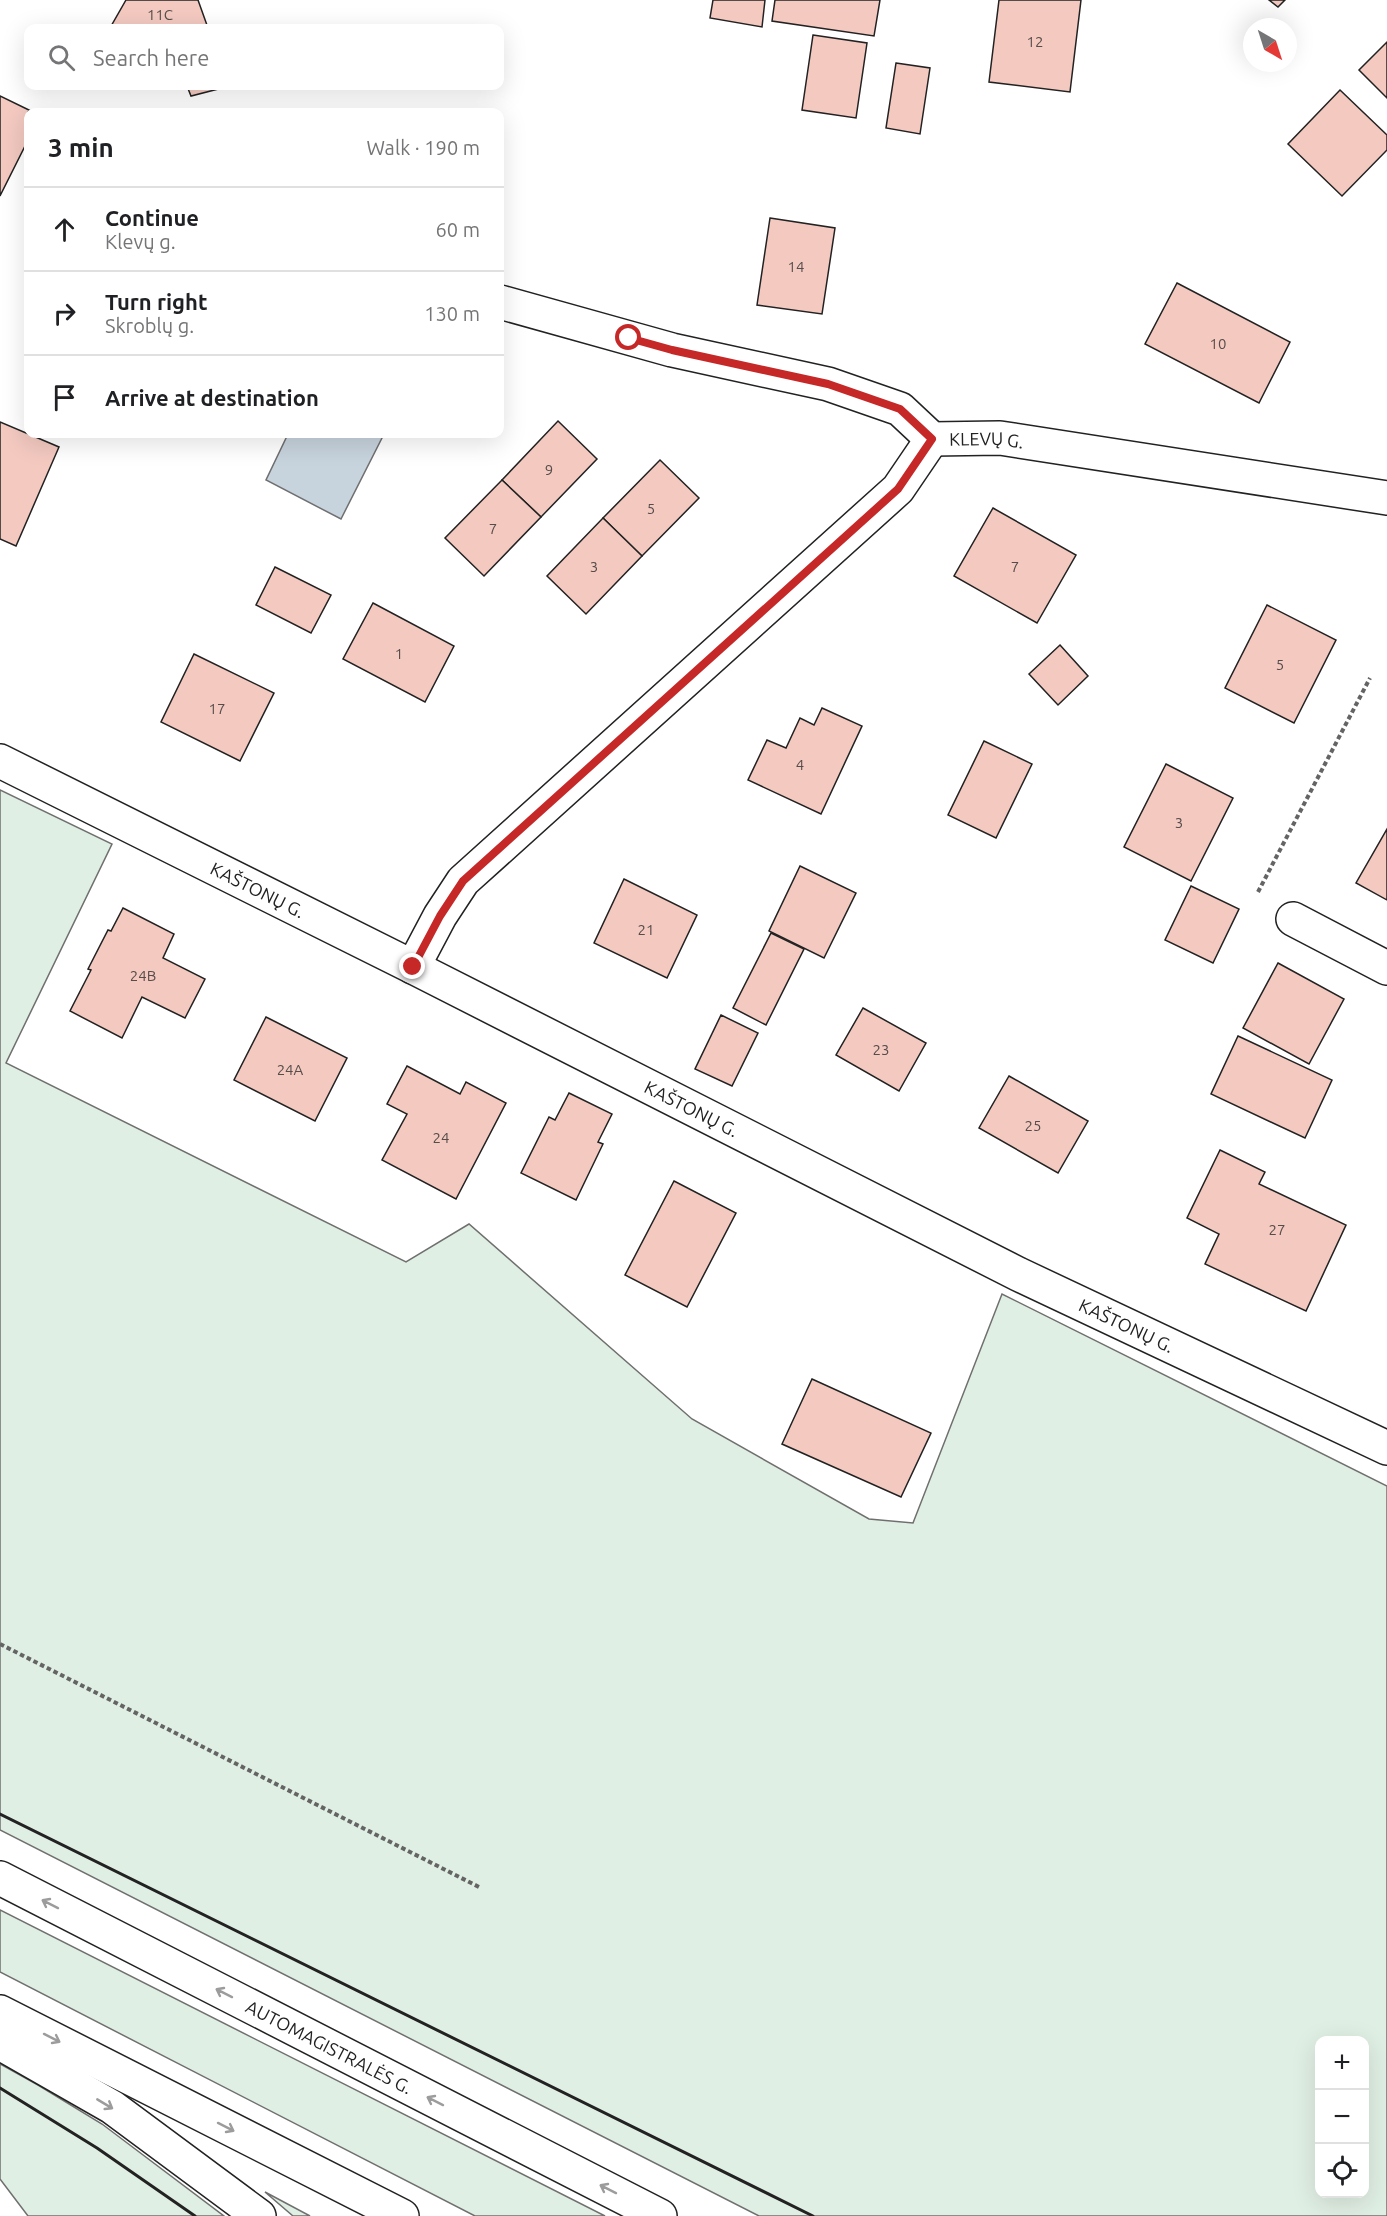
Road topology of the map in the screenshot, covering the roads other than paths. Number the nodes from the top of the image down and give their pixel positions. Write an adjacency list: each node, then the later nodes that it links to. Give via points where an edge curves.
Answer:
1 (504, 303): 2 (main road, KLEVŲ G., via 672,350 828,384 900,409)
2 (932, 439): 3 (main road, KLEVŲ G., via 1000,438); 6 (main road, via 898,489 463,881)
3 (1387, 498)
4 (0, 761): 6 (main road, KAŠTONŲ G.)
5 (1293, 919): 7 (main road)
6 (413, 967): 8 (main road, KAŠTONŲ G., via 1018,1274)
7 (1387, 968)
8 (1387, 1448)
9 (0, 1878): 14 (main road, AUTOMAGISTRALĖS G., one-way to 9)
10 (0, 2012): 13 (main road, one-way to 13)
11 (0, 2043): 12 (main road, one-way to 12, via 111,2107)
12 (259, 2216)
13 (402, 2216)
14 (660, 2216)

